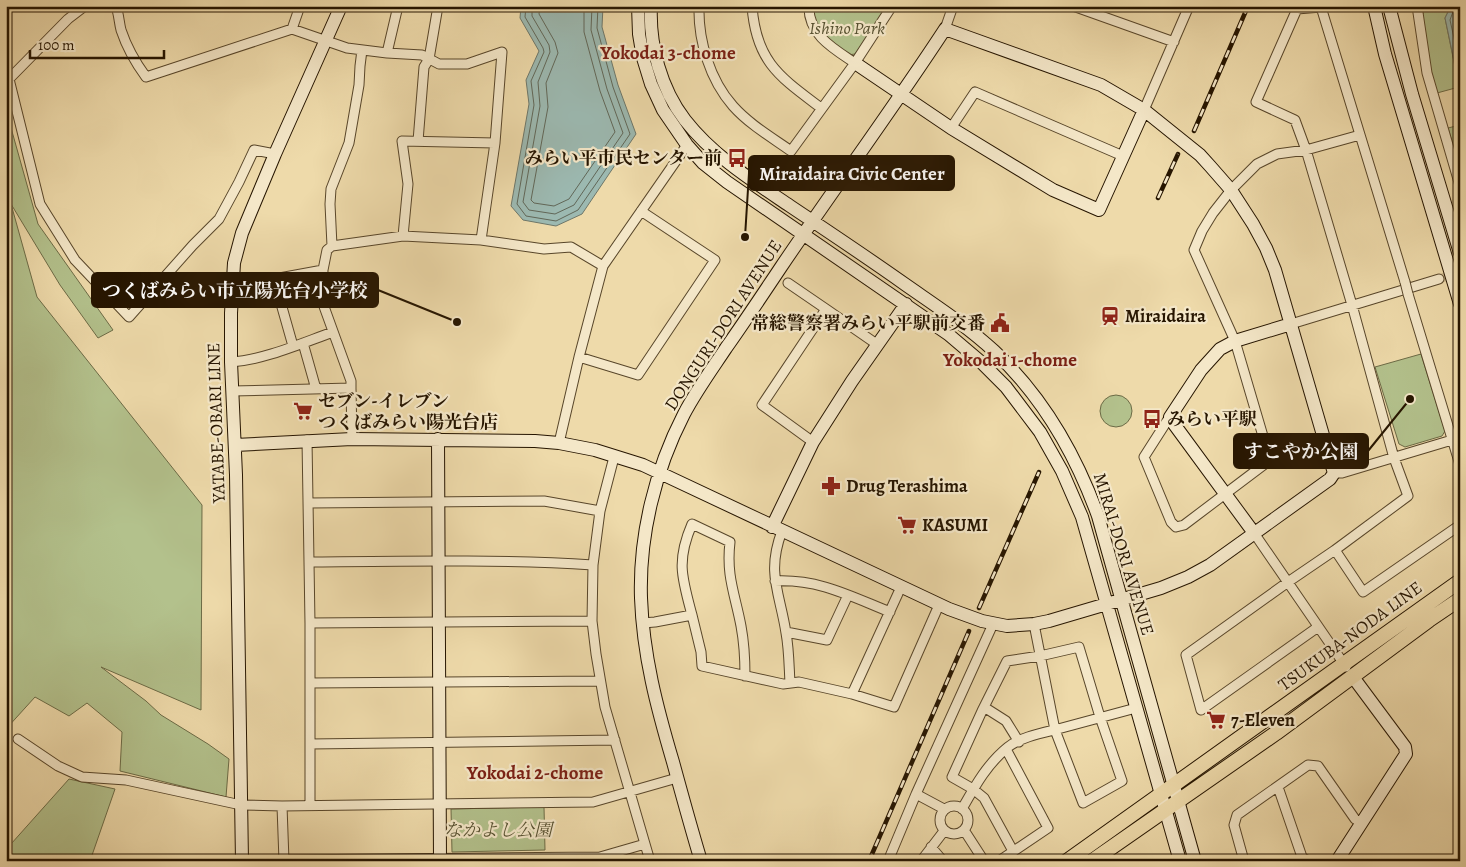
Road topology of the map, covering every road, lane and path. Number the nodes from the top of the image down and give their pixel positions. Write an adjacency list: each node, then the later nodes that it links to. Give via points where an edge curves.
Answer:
1 (85, 6): 36 (street, via 8,79 40,204 75,260 129,317 219,219 254,150)
2 (116, 6): 19 (street, via 130,54 146,77)
3 (300, 6): 19 (street)
4 (341, 6): 21 (street, YATABE-OBARI LINE)
5 (398, 6): 24 (street)
6 (438, 6): 25 (street)
7 (638, 6): 34 (street, MIRAI-DORI AVENUE, via 643,58 651,84 663,110)
8 (651, 6): 41 (street, MIRAI-DORI AVENUE, via 656,57 672,99 684,119 728,162)
9 (699, 6): 28 (street, via 703,44 710,67 733,106 757,128 791,151)
10 (752, 6): 28 (street, via 760,46 768,62 782,79)
11 (809, 6): 26 (street, via 812,22 825,43)
12 (892, 6): 26 (street)
13 (953, 6): 20 (street)
14 (1073, 6): 22 (street)
15 (1189, 6): 22 (street)
16 (1374, 6): 52 (street, via 1385,54)
17 (1389, 6): 46 (street)
18 (1416, 6): 38 (street, via 1427,73)
19 (292, 29): 21 (street)
20 (945, 29): 27 (street, DONGURI-DORI AVENUE); 29 (street, via 1101,85)
21 (326, 41): 23 (street); 36 (street, YATABE-OBARI LINE)
22 (1174, 42): 29 (street)
23 (362, 50): 24 (street); 45 (street, via 348,143 331,189)
24 (387, 53): 25 (street)
25 (429, 58): 32 (street, via 424,67); 33 (street, via 439,64 467,64 502,52)
26 (854, 63): 27 (street); 28 (street)
27 (902, 95): 30 (street); 41 (street, DONGURI-DORI AVENUE)
28 (821, 108)
29 (1144, 110): 37 (street); 39 (street, via 1200,155)
30 (951, 128): 37 (street, via 975,92); 37 (street, via 1053,190 1099,210)
31 (1360, 135): 35 (street); 35 (street, via 1321,7 1297,9 1256,102 1294,120); 70 (street, bridge)
32 (418, 141): 33 (street); 43 (street, via 402,141 408,184)
33 (495, 143): 44 (street)
34 (687, 145): 40 (street); 42 (street, MIRAI-DORI AVENUE, via 702,163 726,182)
35 (1306, 150): 39 (street, via 1277,154 1257,164); 53 (street)
36 (276, 154): 62 (street, YATABE-OBARI LINE, via 242,233 234,263)
37 (1123, 156)
38 (1460, 186)
39 (1231, 190): 55 (street, via 1266,248); 57 (street, via 1213,213 1194,250)
40 (640, 211): 47 (street); 61 (street, via 714,260 638,375)
41 (813, 221): 42 (street, DONGURI-DORI AVENUE); 96 (street, MIRAI-DORI AVENUE, via 956,319 1024,384 1045,411 1079,470 1098,516)
42 (804, 234): 51 (street, MIRAI-DORI AVENUE); 78 (street, DONGURI-DORI AVENUE, via 702,383 684,415)
43 (402, 236): 44 (street); 45 (street)
44 (481, 240): 47 (street, via 544,249 571,247)
45 (332, 246): 48 (street, via 327,250)
46 (1460, 253)
47 (603, 266): 61 (street)
48 (323, 270): 56 (street, via 322,301); 60 (street, via 274,279)
49 (1439, 279): 53 (street)
50 (788, 283): 54 (street)
51 (906, 304): 59 (street); 97 (street, MIRAI-DORI AVENUE, via 981,362 1006,387 1040,432 1082,517)
52 (1460, 304)
53 (1352, 305): 55 (street); 74 (street)
54 (826, 309): 59 (street); 71 (street, via 762,405)
55 (1291, 324): 57 (street); 77 (street)
56 (333, 332): 58 (street); 63 (street)
57 (1235, 341): 66 (street, via 1220,349 1201,370); 79 (street, via 1270,460)
58 (303, 343): 60 (street); 64 (street)
59 (878, 344): 71 (street)
60 (293, 346): 62 (street, via 245,361)
61 (579, 358): 72 (street)
62 (231, 362): 65 (street, YATABE-OBARI LINE)
63 (351, 388): 64 (street); 67 (street)
64 (316, 389): 65 (street)
65 (232, 391): 73 (street, YATABE-OBARI LINE)
66 (1170, 419): 79 (street); 79 (street, via 1144,457 1171,522 1176,527 1184,525)
67 (352, 438): 68 (street); 69 (street)
68 (438, 439): 72 (street); 80 (street)
69 (307, 440): 73 (street); 81 (street)
70 (1452, 440): 74 (street); 76 (street)
71 (813, 442): 84 (street)
72 (559, 443): 78 (street, via 614,455)
73 (234, 445): 138 (street, YATABE-OBARI LINE)
74 (1394, 458): 77 (street); 86 (street, via 1408,496)
75 (613, 462): 82 (street)
76 (1460, 465)
77 (1334, 473): 85 (street)
78 (660, 474): 84 (street); 104 (street, DONGURI-DORI AVENUE, via 644,544)
79 (1226, 494): 85 (street)
80 (438, 501): 81 (street); 82 (street, via 544,501); 87 (street)
81 (309, 503): 88 (street)
82 (600, 510): 89 (street)
83 (1460, 525): 86 (street, via 1363,592)
84 (777, 529): 90 (street); 93 (street)
85 (1254, 533): 92 (street); 96 (street, via 1188,578)
86 (1336, 550): 92 (street)
87 (438, 561): 88 (street); 89 (street); 102 (street)
88 (309, 562): 103 (street)
89 (593, 565): 101 (street)
90 (775, 581): 94 (street, via 806,582); 108 (street)
91 (1460, 581): 110 (main road, TSUKUBA-NODA LINE)
92 (1288, 582): 107 (street); 107 (street, via 1186,655 1201,710)
93 (901, 587): 98 (street); 99 (street)
94 (848, 595): 99 (street); 108 (street, via 827,640)
95 (1460, 599): 112 (main road, TSUKUBA-NODA LINE)
96 (1122, 600): 97 (street); 129 (street, MIRAI-DORI AVENUE)
97 (1106, 604): 106 (street); 119 (street, MIRAI-DORI AVENUE)
98 (939, 605): 105 (street); 117 (street, via 894,707)
99 (890, 612): 117 (street)
100 (692, 615): 104 (street); 111 (street, via 702,666); 111 (street, via 681,568 684,541 692,524 730,542 729,570 745,648)
101 (592, 621): 102 (street); 113 (street)
102 (438, 622): 103 (street); 114 (street)
103 (310, 623): 115 (street)
104 (643, 623): 128 (street, DONGURI-DORI AVENUE, via 651,682)
105 (993, 624): 106 (street); 133 (street)
106 (1034, 624): 109 (street)
107 (1318, 627): 110 (street)
108 (786, 632): 116 (street)
109 (1040, 656): 118 (street, via 1007,660); 120 (street, via 1079,647); 121 (street)
110 (1345, 664): 112 (street); 129 (main road, TSUKUBA-NODA LINE)
111 (745, 676): 116 (street)
112 (1353, 677): 135 (main road, TSUKUBA-NODA LINE); 143 (street, via 1405,747 1406,754)
113 (599, 680): 114 (street); 123 (street)
114 (439, 682): 115 (street); 125 (street)
115 (310, 683): 126 (street)
116 (790, 683): 117 (street, via 799,682)
117 (852, 694)
118 (984, 707): 124 (street, via 1006,721); 131 (street, via 952,777)
119 (1136, 708): 120 (street); 134 (street, MIRAI-DORI AVENUE)
120 (1100, 717): 121 (street); 121 (street, via 1122,781 1083,803)
121 (1054, 730): 124 (street)
122 (18, 739): 138 (street, via 58,766 82,777 126,780)
123 (615, 740): 125 (street); 132 (street)
124 (1019, 742): 127 (street)
125 (439, 743): 126 (street); 136 (street)
126 (310, 744): 137 (street)
127 (1006, 749): 131 (street); 148 (street, via 1048,828)
128 (677, 778): 132 (street); 153 (street, DONGURI-DORI AVENUE)
129 (1174, 784): 134 (main road, TSUKUBA-NODA LINE); 135 (street, MIRAI-DORI AVENUE)
130 (1278, 787): 143 (street, via 1308,765 1318,766 1354,819); 163 (street, via 1237,815 1234,825); 164 (street, via 1302,857)
131 (973, 789): 141 (street); 148 (street, via 984,798)
132 (630, 792): 136 (street, via 593,802); 146 (street)
133 (916, 794): 140 (street); 154 (street)
134 (1160, 794): 142 (street, MIRAI-DORI AVENUE); 159 (main road, TSUKUBA-NODA LINE)
135 (1179, 801): 142 (main road, TSUKUBA-NODA LINE); 162 (street, MIRAI-DORI AVENUE)
136 (440, 804): 137 (street); 149 (street)
137 (310, 805): 139 (street)
138 (241, 806): 139 (street); 150 (street, YATABE-OBARI LINE)
139 (282, 806): 151 (street)
140 (944, 809): 141 (street, via 953,806); 145 (street, via 940,822)
141 (962, 809): 144 (street, via 968,817)
142 (1165, 810): 160 (main road, TSUKUBA-NODA LINE); 161 (street, MIRAI-DORI AVENUE)
143 (1362, 822): 165 (street)
144 (964, 830): 145 (street, via 956,834); 157 (street)
145 (944, 831): 147 (street)
146 (645, 844): 149 (street, via 600,857); 152 (street)
147 (931, 847): 155 (street); 156 (street)
148 (1013, 851): 158 (street)
149 (440, 860): 151 (street)
150 (242, 861)
151 (284, 861)
152 (650, 861)
153 (701, 861)
154 (888, 861)
155 (921, 861)
156 (943, 861)
157 (984, 861)
158 (999, 861)
159 (1067, 861)
160 (1092, 861)
161 (1180, 861)
162 (1195, 861)
163 (1244, 861)
164 (1308, 861)
165 (1337, 861)

